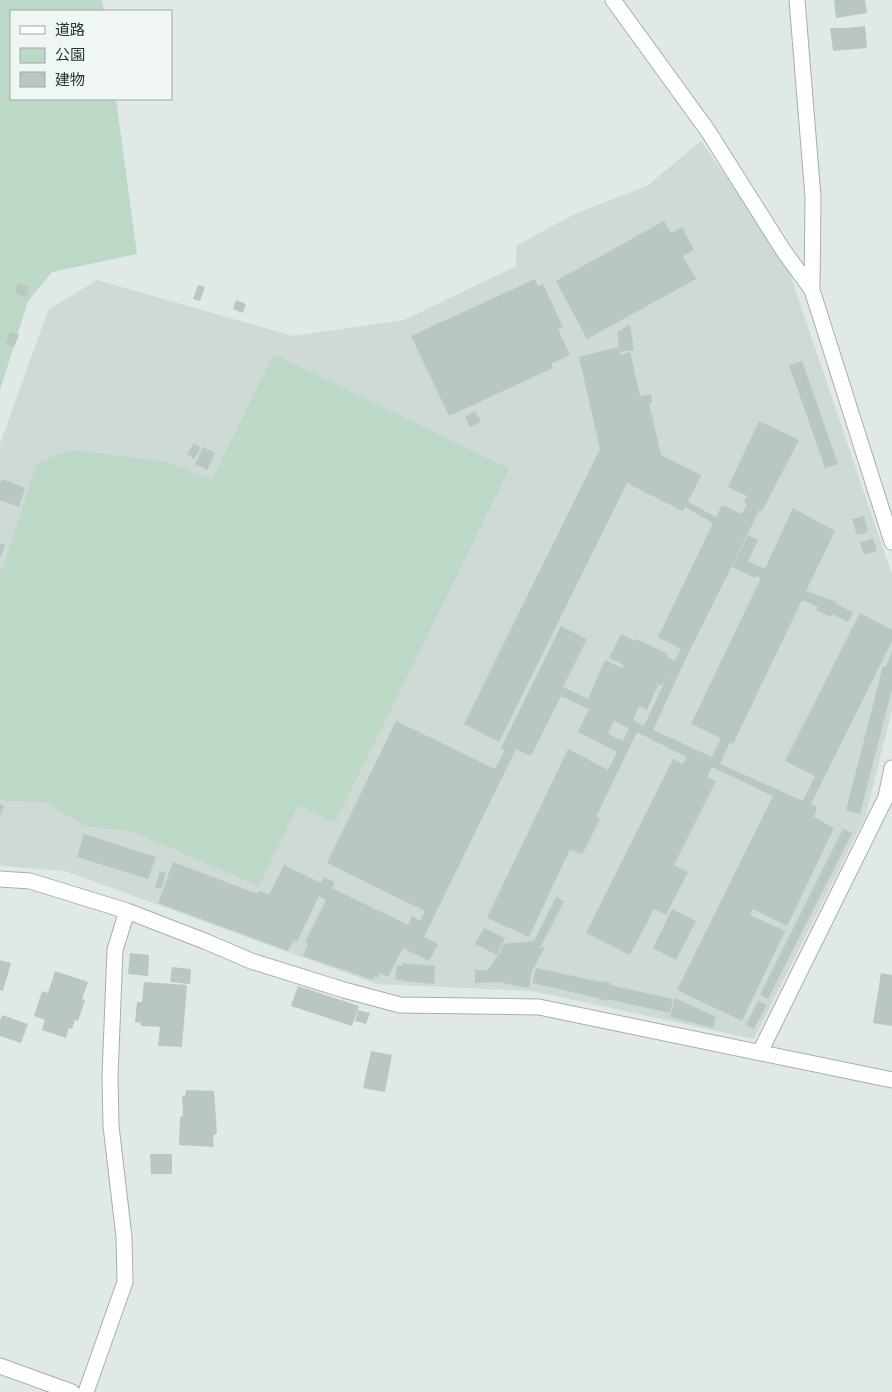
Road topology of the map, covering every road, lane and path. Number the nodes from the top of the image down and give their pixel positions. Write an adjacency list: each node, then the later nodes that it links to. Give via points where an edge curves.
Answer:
1 (613, 0): 3 (street, via 708,131)
2 (797, 0): 3 (street, via 813,197)
3 (812, 290): 4 (street)
4 (892, 542)
5 (892, 768): 8 (street, via 886,797)
6 (0, 879): 7 (street, via 30,882)
7 (127, 911): 8 (street, via 251,961 400,1004 539,1006); 12 (street, via 115,950 110,1076 111,1126 124,1237 125,1282)
8 (760, 1052): 9 (street)
9 (892, 1080)
10 (0, 1366): 11 (street)
11 (72, 1392)
12 (86, 1392)

